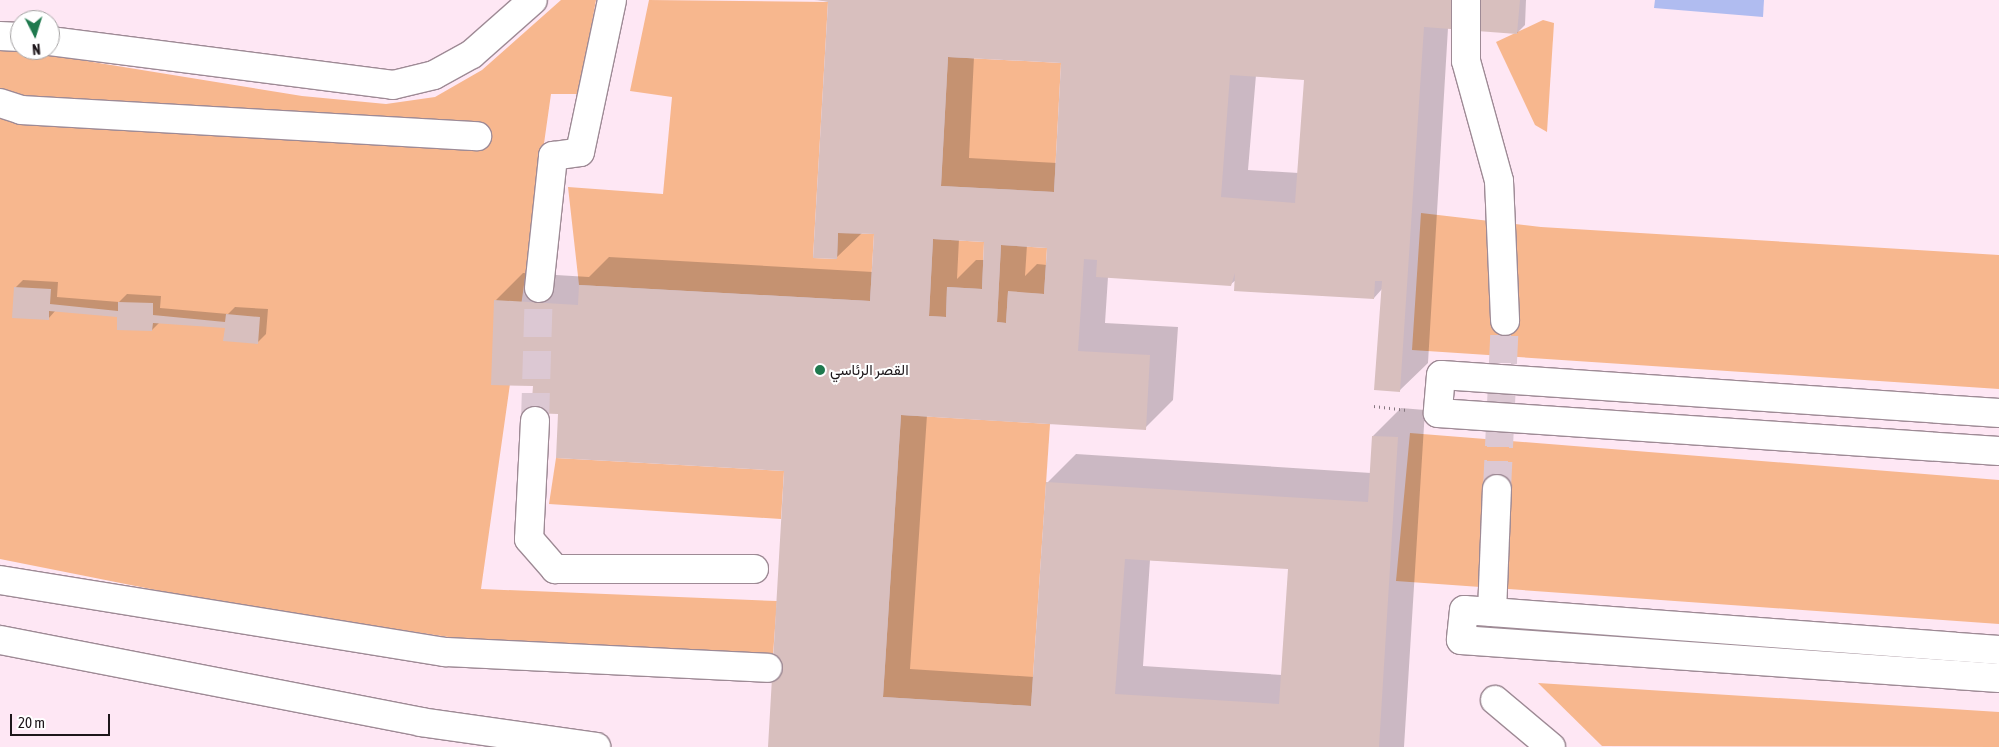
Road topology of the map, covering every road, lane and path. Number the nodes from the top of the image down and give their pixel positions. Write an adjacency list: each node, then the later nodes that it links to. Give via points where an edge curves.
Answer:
1 (533, 0): 4 (street, via 472,54 434,75 393,85)
2 (612, 0): 7 (street, via 580,152 553,156)
3 (1466, 0): 8 (street, via 1466,61 1499,181)
4 (60, 42)
5 (0, 103): 6 (street, via 21,110)
6 (477, 136)
7 (539, 288)
8 (1505, 321)
9 (1999, 414): 11 (street, via 1441,376 1438,413)
10 (535, 421): 13 (street, via 529,539 555,569)
11 (1999, 451)
12 (1497, 489): 15 (street)
13 (754, 569)
14 (0, 580): 18 (street, via 445,652)
15 (1492, 612): 17 (street); 19 (street, via 1464,610 1460,640)
16 (0, 640): 21 (street, via 421,722)
17 (1999, 650)
18 (768, 668)
19 (1999, 678)
20 (1495, 700): 22 (street)
21 (596, 747)
22 (1551, 747)

